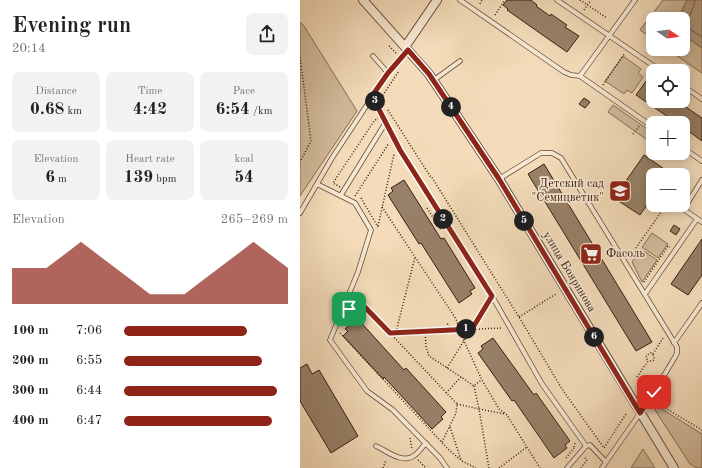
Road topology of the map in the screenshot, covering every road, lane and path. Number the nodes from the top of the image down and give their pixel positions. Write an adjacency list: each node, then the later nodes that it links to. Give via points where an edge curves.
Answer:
1 (362, 0): 14 (street, улица Бояринова)
2 (436, 0): 14 (street)
3 (460, 0): 22 (lane, via 564,72)
4 (482, 0): 9 (path)
5 (505, 0): 10 (path)
6 (557, 0): 12 (lane)
7 (580, 0): 11 (path)
8 (635, 0): 12 (lane)
9 (480, 4)
10 (495, 15)
11 (607, 18)
12 (609, 36): 15 (lane); 22 (lane)
13 (389, 46): 18 (path)
14 (406, 48): 18 (lane); 23 (street, улица Бояринова)
15 (628, 49): 20 (lane); 24 (path)
16 (373, 56): 21 (lane)
17 (300, 57): 37 (path, via 311,141)
18 (401, 57): 21 (lane); 27 (path, via 405,62)
19 (460, 61): 23 (lane)
20 (650, 64)
21 (388, 73): 26 (lane)
22 (580, 76): 24 (lane)
23 (434, 80): 38 (street, улица Бояринова)
24 (599, 90): 30 (lane)
25 (690, 91): 28 (lane)
26 (372, 96): 31 (lane); 40 (lane)
27 (381, 98)
28 (702, 100)
29 (385, 105): 57 (path)
30 (643, 120): 32 (lane); 33 (path)
31 (386, 122): 41 (lane); 53 (lane, via 400,150)
32 (646, 122)
33 (634, 134)
34 (391, 148): 42 (path, via 388,142)
35 (690, 153): 36 (lane)
36 (702, 161)
37 (300, 162)
38 (499, 179): 49 (lane, via 541,153 558,155); 81 (street, улица Бояринова)
39 (702, 180): 46 (lane, via 684,207)
40 (317, 184): 41 (lane); 45 (lane)
41 (340, 196): 50 (lane, via 355,203 371,230)
42 (355, 196)
43 (382, 207): 48 (path)
44 (661, 212): 49 (path)
45 (300, 213)
46 (697, 218): 47 (lane); 52 (lane)
47 (702, 222)
48 (415, 257): 63 (path, via 456,319); 65 (path)
49 (626, 263): 52 (lane)
50 (350, 291): 54 (path); 87 (lane, via 330,340 367,391 393,410)
51 (556, 294): 57 (path)
52 (645, 294): 69 (lane)
53 (492, 296): 61 (path); 89 (lane, via 542,384)
54 (358, 300): 56 (path); 66 (path)
55 (702, 303): 69 (lane)
56 (349, 309)
57 (519, 317): 82 (path, via 562,390 604,448)
58 (446, 322): 62 (path)
59 (341, 327): 86 (path, via 339,333)
60 (502, 328): 61 (path)
61 (472, 329): 63 (path); 68 (path)
62 (452, 330): 63 (path); 64 (path)
63 (460, 330): 68 (path)
64 (425, 331): 65 (path); 72 (path, via 429,356)
65 (396, 332): 66 (path)
66 (390, 333): 77 (path)
67 (663, 338): 70 (path)
68 (464, 341): 72 (path); 75 (path)
69 (674, 343): 78 (lane, via 677,350 675,357)
70 (653, 354): 71 (path, via 654,360); 71 (path, via 647,355)
71 (648, 361): 74 (path)
72 (447, 368): 73 (path)
73 (461, 377): 76 (path); 77 (path)
74 (637, 377)
75 (482, 380): 76 (path); 83 (path, via 499,409)
76 (474, 386): 80 (path)
77 (446, 393): 79 (path)
78 (650, 399): 81 (lane); 85 (path)
79 (457, 404): 80 (path); 84 (path)
80 (479, 409): 83 (path); 97 (path)
81 (640, 413): 93 (lane); 102 (street, улица Бояринова)
82 (626, 414)
83 (507, 415): 90 (path)
84 (450, 427): 86 (path); 92 (path)
85 (702, 430)
86 (442, 442): 92 (path)
87 (426, 443): 88 (lane, via 414,456 406,459); 95 (lane)
88 (376, 446)
89 (586, 446): 93 (lane, via 590,445); 100 (lane)
90 (527, 447): 98 (path); 99 (path)
91 (386, 460): 94 (path)
92 (462, 461): 96 (path)
93 (606, 462): 101 (lane)
94 (383, 468)
95 (447, 468)
96 (476, 468)
97 (489, 468)
98 (499, 468)
99 (540, 468)
100 (567, 468)
101 (602, 468)
102 (674, 468)

